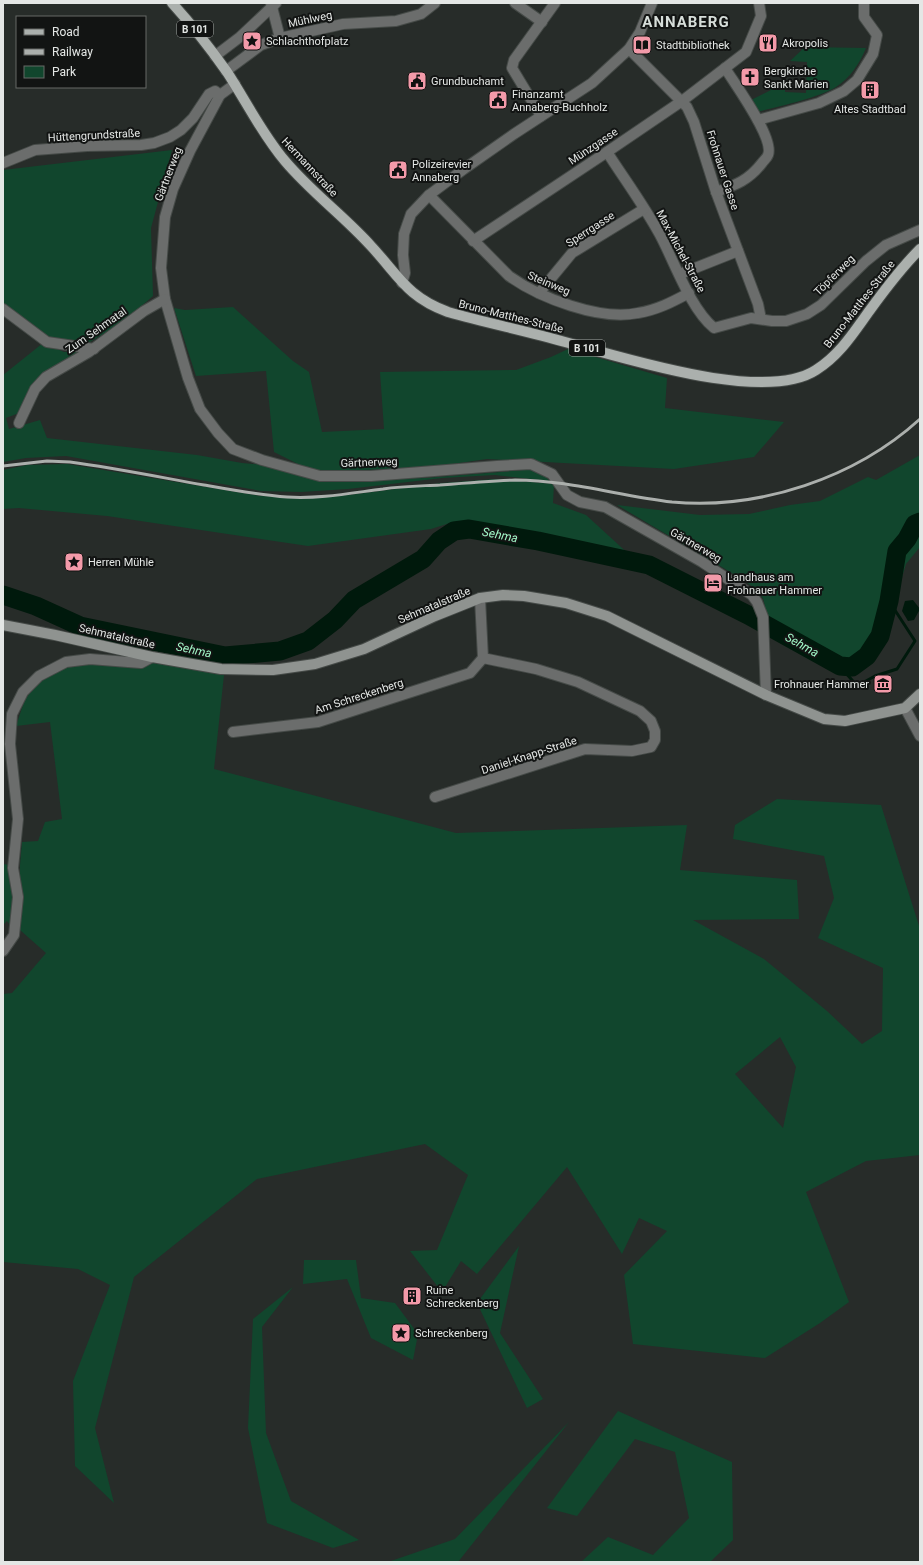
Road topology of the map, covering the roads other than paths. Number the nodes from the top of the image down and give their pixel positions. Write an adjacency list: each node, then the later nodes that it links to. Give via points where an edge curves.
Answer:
1 (172, 3): 12 (main road, B 101)
2 (436, 3): 10 (street, Mühlweg, via 421,14 396,22 343,24)
3 (515, 3): 9 (street)
4 (555, 3): 9 (street)
5 (652, 3): 11 (street, via 640,32)
6 (760, 3): 13 (street, Münzgasse, via 761,16 746,52)
7 (273, 4): 10 (street); 12 (street, via 240,37)
8 (864, 4): 19 (street, via 864,17 877,35 872,54 857,80 844,91 819,103)
9 (542, 22): 18 (street, via 514,60 512,68)
10 (280, 38): 14 (street, via 261,45)
11 (629, 49): 17 (street, Frohnauer Gasse); 18 (street, via 592,83)
12 (215, 56): 14 (main road, Hermannstraße / B 101)
13 (725, 68): 17 (street, Münzgasse); 19 (street)
14 (226, 71): 15 (main road, Hermannstraße / B 101)
15 (235, 84): 16 (street, Hüttengrundstraße); 30 (main road, Hermannstraße / B 101, via 285,161 370,245)
16 (220, 94): 21 (street, Hüttengrundstraße, via 215,91 209,94 193,118 181,130 154,143 141,146 87,146 35,150); 33 (street, Gärtnerweg, via 173,189 165,217 161,268)
17 (682, 101): 20 (street, Münzgasse); 22 (street, Frohnauer Gasse, via 694,122)
18 (541, 116): 23 (street)
19 (758, 120): 22 (street, via 769,148 768,155 747,179)
20 (607, 152): 24 (street, Max-Michel-Straße); 26 (street, Münzgasse)
21 (3, 162)
22 (716, 192): 28 (street, Frohnauer Gasse)
23 (429, 196): 26 (street, Steinweg); 30 (street, via 411,214 404,234 405,273)
24 (644, 209): 29 (street, Max-Michel-Straße); 31 (street, Sperrgasse, via 572,253)
25 (920, 230): 35 (street, Töpferweg, via 886,245 866,260 821,305 807,314 786,320)
26 (473, 241): 31 (street, Steinweg, via 509,276 524,287)
27 (920, 249): 30 (main road, Bruno-Matthes-Straße / B 101, via 901,268 837,355 814,372 783,382 754,382 671,370 468,318 432,306 410,292)
28 (738, 251): 29 (street); 35 (street, Frohnauer Gasse, via 758,304)
29 (680, 274): 32 (street, Max-Michel-Straße)
30 (402, 283)
31 (539, 293): 32 (street, Steinweg, via 563,303 618,315 637,314 661,308)
32 (689, 293): 35 (street, Max-Michel-Straße, via 706,321 714,328)
33 (165, 299): 36 (street, Zum Sehmatal, via 144,311); 43 (street, Gärtnerweg, via 188,378 200,409 234,449 262,460 320,476 371,476 531,464 552,474 568,495 580,502 605,507 702,562 755,598 763,617)
34 (3, 309): 36 (street, via 47,342)
35 (756, 318)
36 (94, 349): 37 (street, Zum Sehmatal, via 46,377 35,389)
37 (19, 423)
38 (480, 598): 40 (main road, Sehmatalstraße, via 364,649 315,664 273,670 220,669); 41 (street); 43 (main road, Sehmatalstraße, via 524,596 566,603 600,614)
39 (3, 625): 40 (main road, Sehmatalstraße)
40 (152, 657): 48 (street, via 141,663 90,659 66,662 39,676 23,692 12,714 10,744 18,819 14,868 18,897 14,935)
41 (483, 658): 45 (street, Am Schreckenberg, via 470,673 318,722); 47 (street, Daniel-Knapp-Straße, via 536,669 578,682 640,711 651,721 655,740 650,747 632,751 585,749)
42 (920, 694): 44 (main road)
43 (766, 695): 44 (main road, Sehmatalstraße, via 824,719 845,721)
44 (905, 708): 46 (street)
45 (233, 732)
46 (920, 736)
47 (435, 797)
48 (3, 951)

